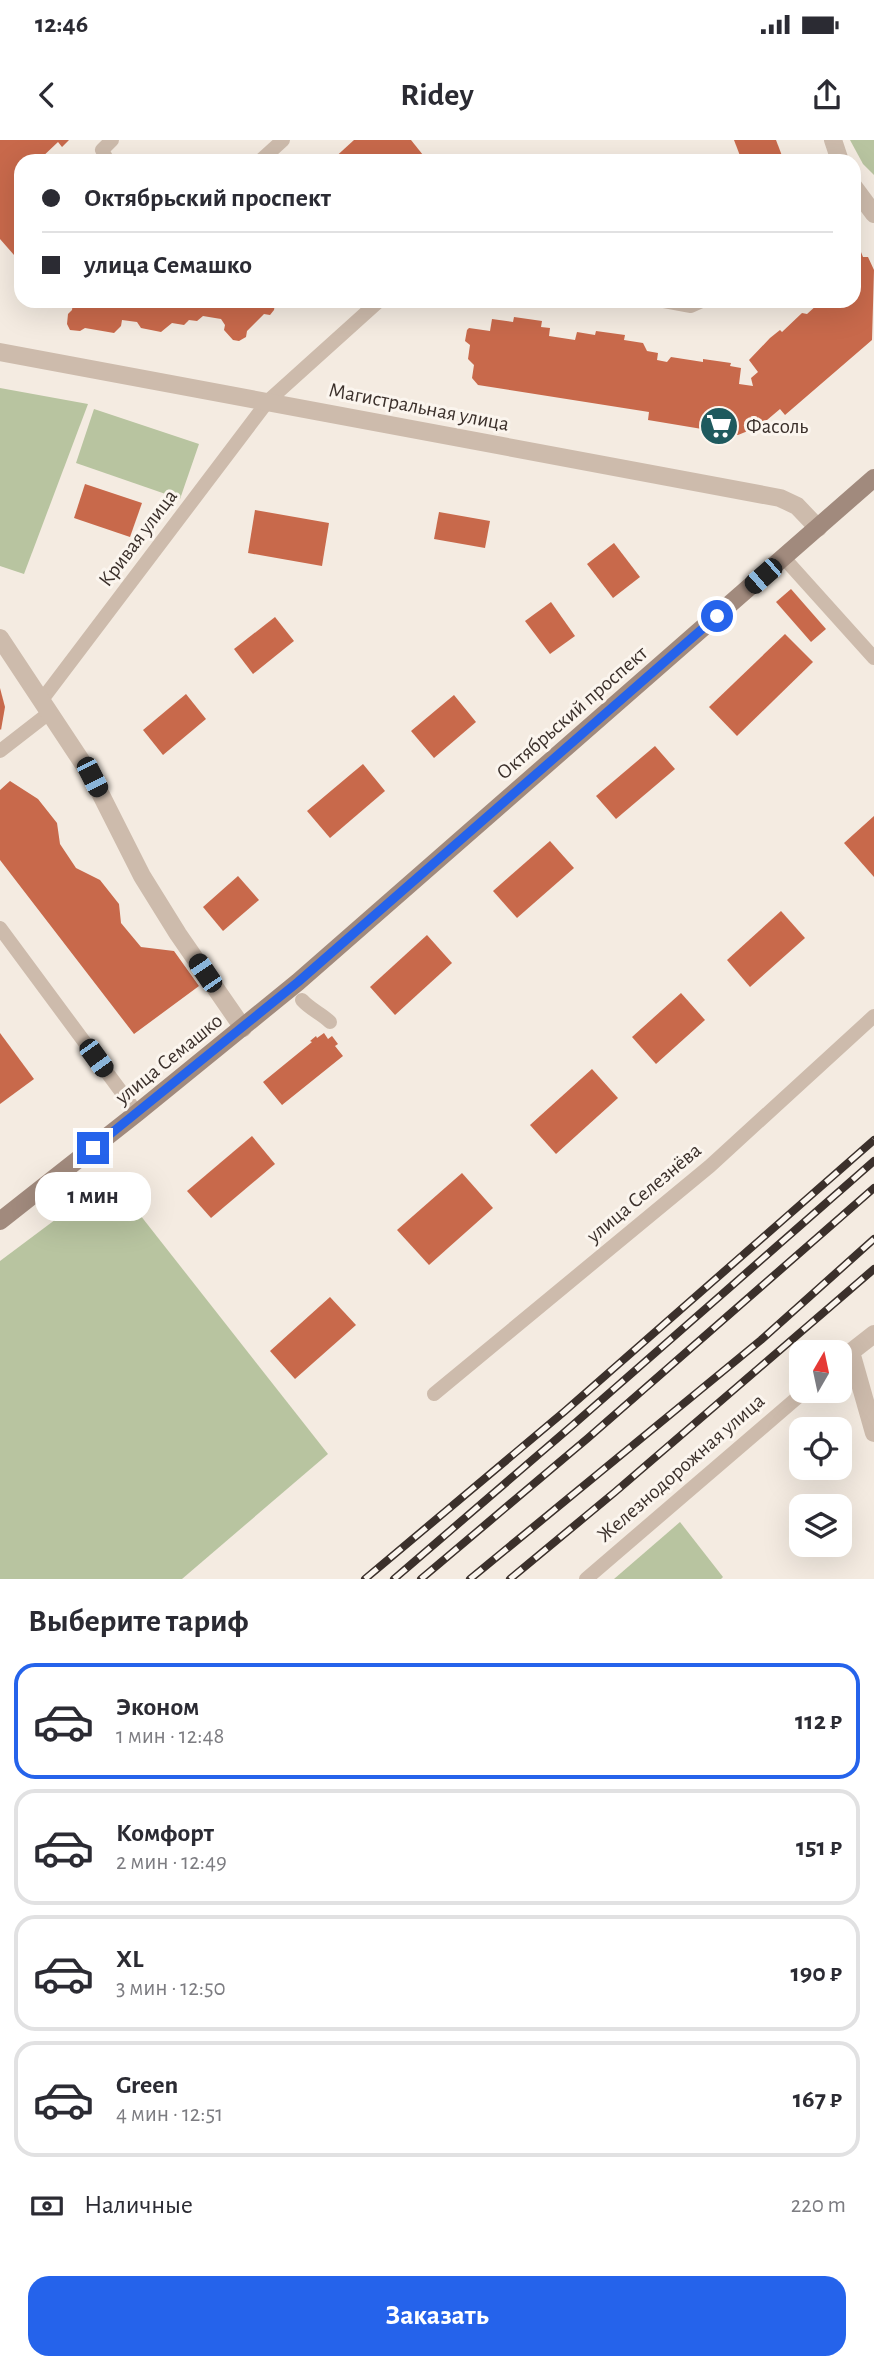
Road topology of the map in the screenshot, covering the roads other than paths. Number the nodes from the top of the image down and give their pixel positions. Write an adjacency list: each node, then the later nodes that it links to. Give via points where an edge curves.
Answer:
1 (112, 140): 3 (lane)
2 (283, 140): 4 (lane)
3 (103, 154)
4 (268, 154)
5 (861, 196): 6 (street)
6 (874, 214)
7 (371, 308): 9 (lane, Кривая улица)
8 (0, 352): 9 (street, Магистральная улица)
9 (268, 401): 11 (street, Магистральная улица, via 780,498 797,506); 15 (lane, Кривая улица)
10 (874, 478): 11 (main road, Октябрьский проспект)
11 (818, 528): 12 (main road, Октябрьский проспект)
12 (784, 558): 14 (lane); 18 (main road, Октябрьский проспект)
13 (0, 638): 15 (street)
14 (874, 658)
15 (45, 707): 16 (lane, Кривая улица); 22 (street, via 92,777 142,876)
16 (0, 751)
17 (0, 928): 23 (lane)
18 (298, 982): 22 (main road, улица Семашко)
19 (302, 1000): 21 (lane)
20 (874, 1016): 28 (lane, улица Селезнёва, via 710,1166)
21 (330, 1022)
22 (243, 1028): 23 (main road, улица Семашко)
23 (137, 1113): 24 (main road, улица Семашко)
24 (0, 1221)
25 (874, 1334): 26 (street)
26 (852, 1351)
27 (852, 1375): 30 (street)
28 (434, 1394)
29 (790, 1404): 31 (lane, Железнодорожная улица)
30 (874, 1433)
31 (586, 1579)

